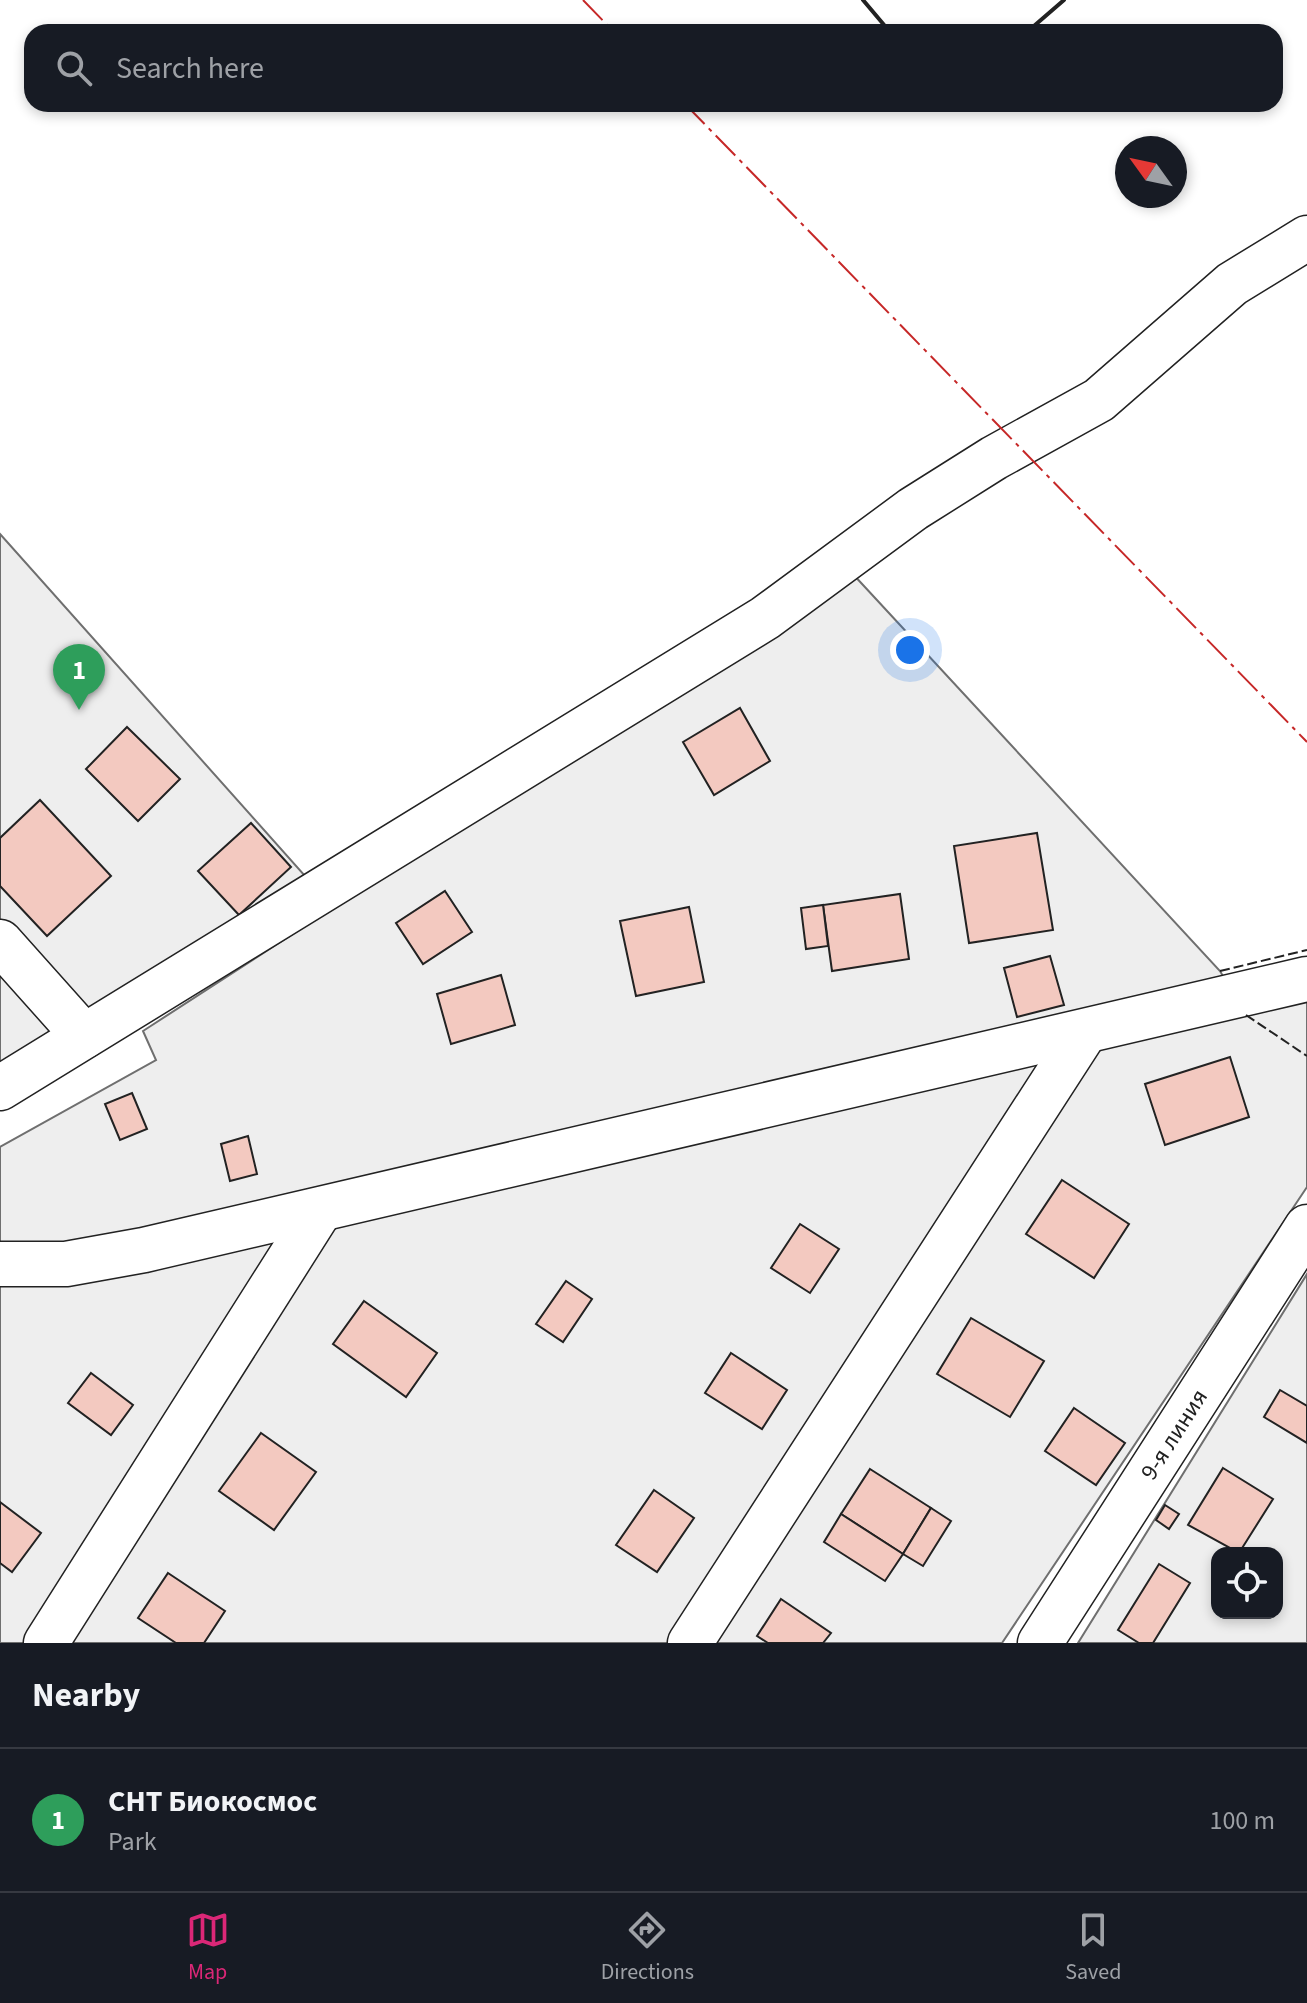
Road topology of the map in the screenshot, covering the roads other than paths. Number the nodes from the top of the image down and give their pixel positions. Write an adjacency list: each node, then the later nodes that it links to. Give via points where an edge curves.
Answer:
1 (1307, 238): 5 (street, via 1232,284 1099,400 913,509 765,618)
2 (0, 942): 5 (street)
3 (1307, 979): 4 (street)
4 (1085, 1032): 7 (street); 11 (street)
5 (84, 1036): 6 (street)
6 (0, 1088)
7 (319, 1212): 9 (street, via 66,1264); 10 (street)
8 (1307, 1227): 12 (street, 9-я линия)
9 (0, 1264)
10 (46, 1643)
11 (690, 1643)
12 (1040, 1643)

